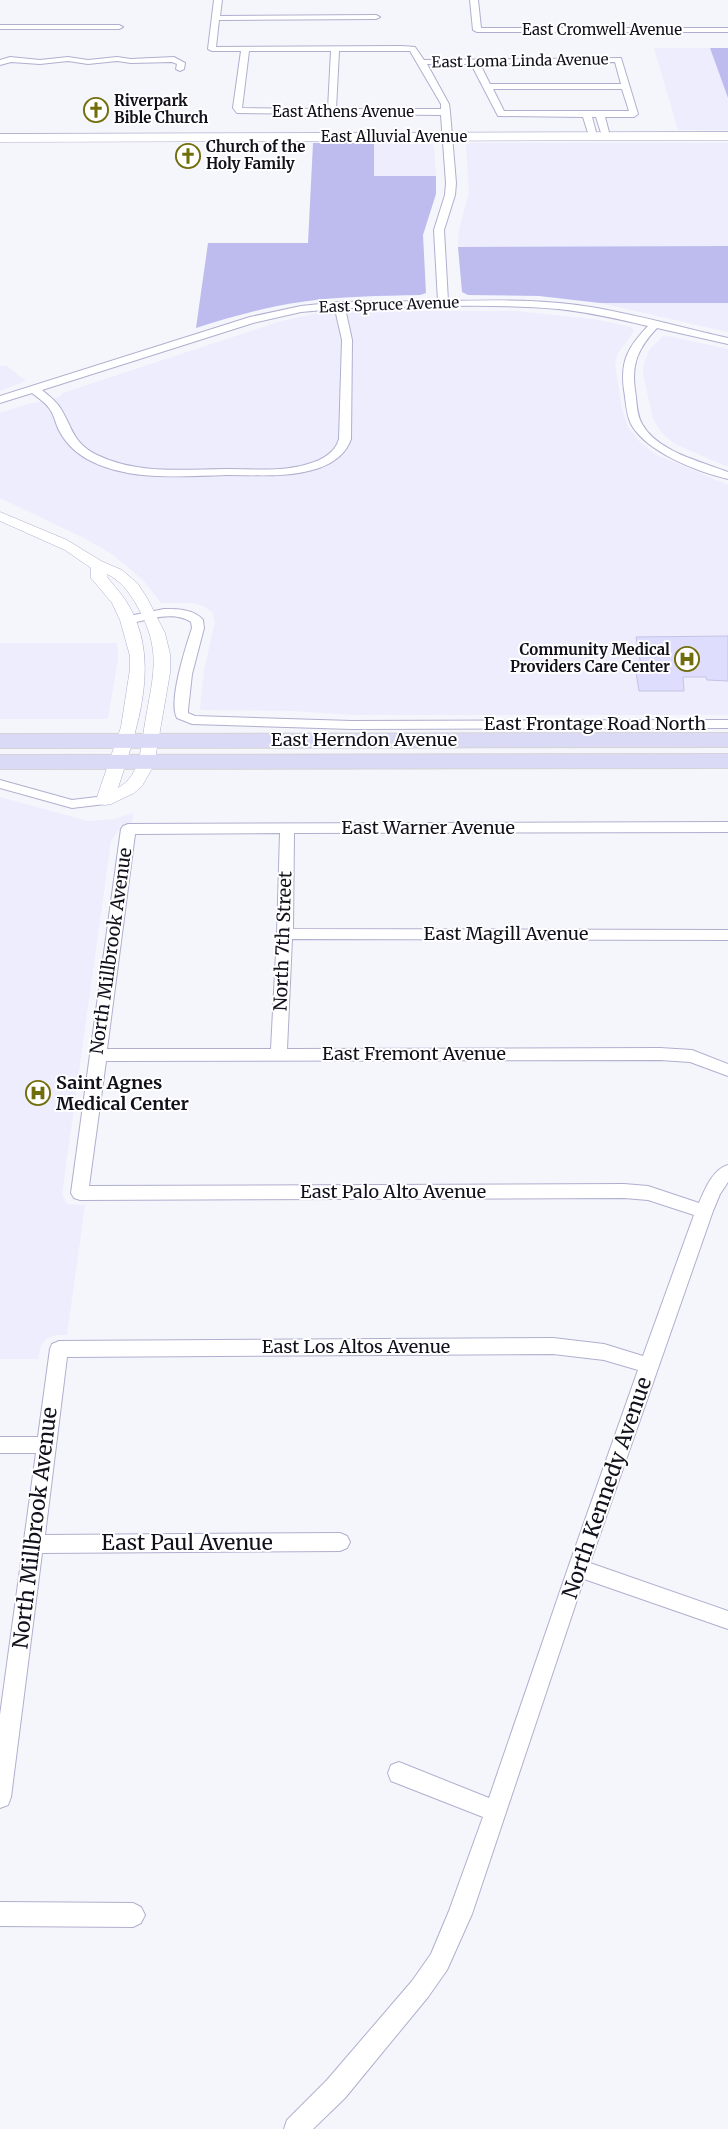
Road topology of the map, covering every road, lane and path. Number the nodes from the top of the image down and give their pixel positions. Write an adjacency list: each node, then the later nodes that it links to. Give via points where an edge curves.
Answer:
1 (218, 0): 4 (street)
2 (474, 0): 7 (street, East Cromwell Avenue, via 477,30)
3 (376, 17): 4 (street)
4 (215, 18): 8 (street, via 212,48)
5 (0, 27): 6 (street)
6 (120, 27)
7 (728, 30)
8 (245, 48): 9 (street); 16 (street, East Athens Avenue, via 237,108 240,112)
9 (335, 48): 11 (street, via 412,49); 16 (street)
10 (474, 61): 11 (street, East Loma Linda Avenue); 14 (street, East Loma Linda Avenue, via 618,60); 15 (street)
11 (423, 62): 17 (street, via 442,97)
12 (0, 63): 13 (street, via 10,59 40,62 174,59 181,63)
13 (180, 69)
14 (626, 86): 15 (street); 19 (street, via 634,114)
15 (487, 87): 18 (street, via 502,114)
16 (332, 112): 17 (street, East Athens Avenue)
17 (446, 112): 22 (street)
18 (586, 114): 19 (street); 20 (street)
19 (600, 114): 20 (street)
20 (599, 136): 21 (main road, East Alluvial Avenue); 22 (main road, East Alluvial Avenue)
21 (728, 136)
22 (448, 137): 23 (main road, East Alluvial Avenue); 24 (street, via 451,189 438,240)
23 (0, 138)
24 (442, 303): 25 (street, East Spruce Avenue); 26 (street, East Spruce Avenue, via 558,306)
25 (339, 305): 28 (street, East Spruce Avenue, via 250,320); 28 (street, via 347,340 345,439 336,454 310,467 274,472 172,472 111,464 94,458 73,443 52,404)
26 (654, 324): 27 (street, East Spruce Avenue); 30 (street, via 637,344 627,367 636,423 663,449)
27 (728, 341)
28 (34, 389): 29 (street, East Spruce Avenue)
29 (0, 400)
30 (728, 476)
31 (0, 516): 32 (street, via 69,547)
32 (99, 566): 33 (street, via 122,577); 34 (street, via 99,578 119,602)
33 (149, 616): 34 (street, East Frontage Road North); 35 (street, East Frontage Road North, via 180,613 198,620 185,674 181,710 182,715 192,720 352,725); 39 (street, via 159,638 162,657)
34 (128, 620): 38 (street, via 138,656 138,669)
35 (728, 724)
36 (728, 740): 39 (main road, East Herndon Avenue)
37 (0, 741): 38 (main road, East Herndon Avenue)
38 (126, 741): 39 (main road, East Herndon Avenue); 42 (street)
39 (148, 751): 40 (main road, East Herndon Avenue); 42 (main road, East Herndon Avenue); 44 (street, via 140,779 135,785)
40 (728, 761)
41 (0, 762): 42 (main road, East Herndon Avenue)
42 (118, 762): 44 (street)
43 (0, 784): 44 (street, via 72,804)
44 (105, 800)
45 (728, 827): 46 (street, East Warner Avenue)
46 (287, 828): 47 (street, East Warner Avenue); 48 (street, North 7th Street)
47 (128, 829): 51 (street, North Millbrook Avenue)
48 (285, 934): 49 (street, East Magill Avenue); 50 (street, North 7th Street)
49 (728, 935)
50 (278, 1054): 51 (street, East Fremont Avenue); 52 (street, East Fremont Avenue, via 660,1054 692,1056)
51 (98, 1055): 54 (street, North Millbrook Avenue)
52 (728, 1070)
53 (728, 1171): 55 (street, North Kennedy Avenue, via 714,1188)
54 (80, 1193): 55 (street, East Palo Alto Avenue, via 624,1191 648,1193)
55 (704, 1211): 57 (street, North Kennedy Avenue)
56 (59, 1348): 57 (street, East Los Altos Avenue, via 553,1346 604,1352); 59 (street, North Millbrook Avenue)
57 (650, 1366): 62 (street, North Kennedy Avenue)
58 (0, 1445): 59 (street)
59 (46, 1445): 61 (street, North Millbrook Avenue)
60 (340, 1542): 61 (street, East Paul Avenue)
61 (34, 1544): 65 (street, North Millbrook Avenue)
62 (578, 1568): 63 (street); 66 (street, North Kennedy Avenue)
63 (728, 1620)
64 (399, 1773): 66 (street)
65 (0, 1797)
66 (496, 1811): 69 (street, North Kennedy Avenue, via 460,1914 439,1962 336,2089)
67 (0, 1914): 68 (street)
68 (133, 1915)
69 (296, 2129)

